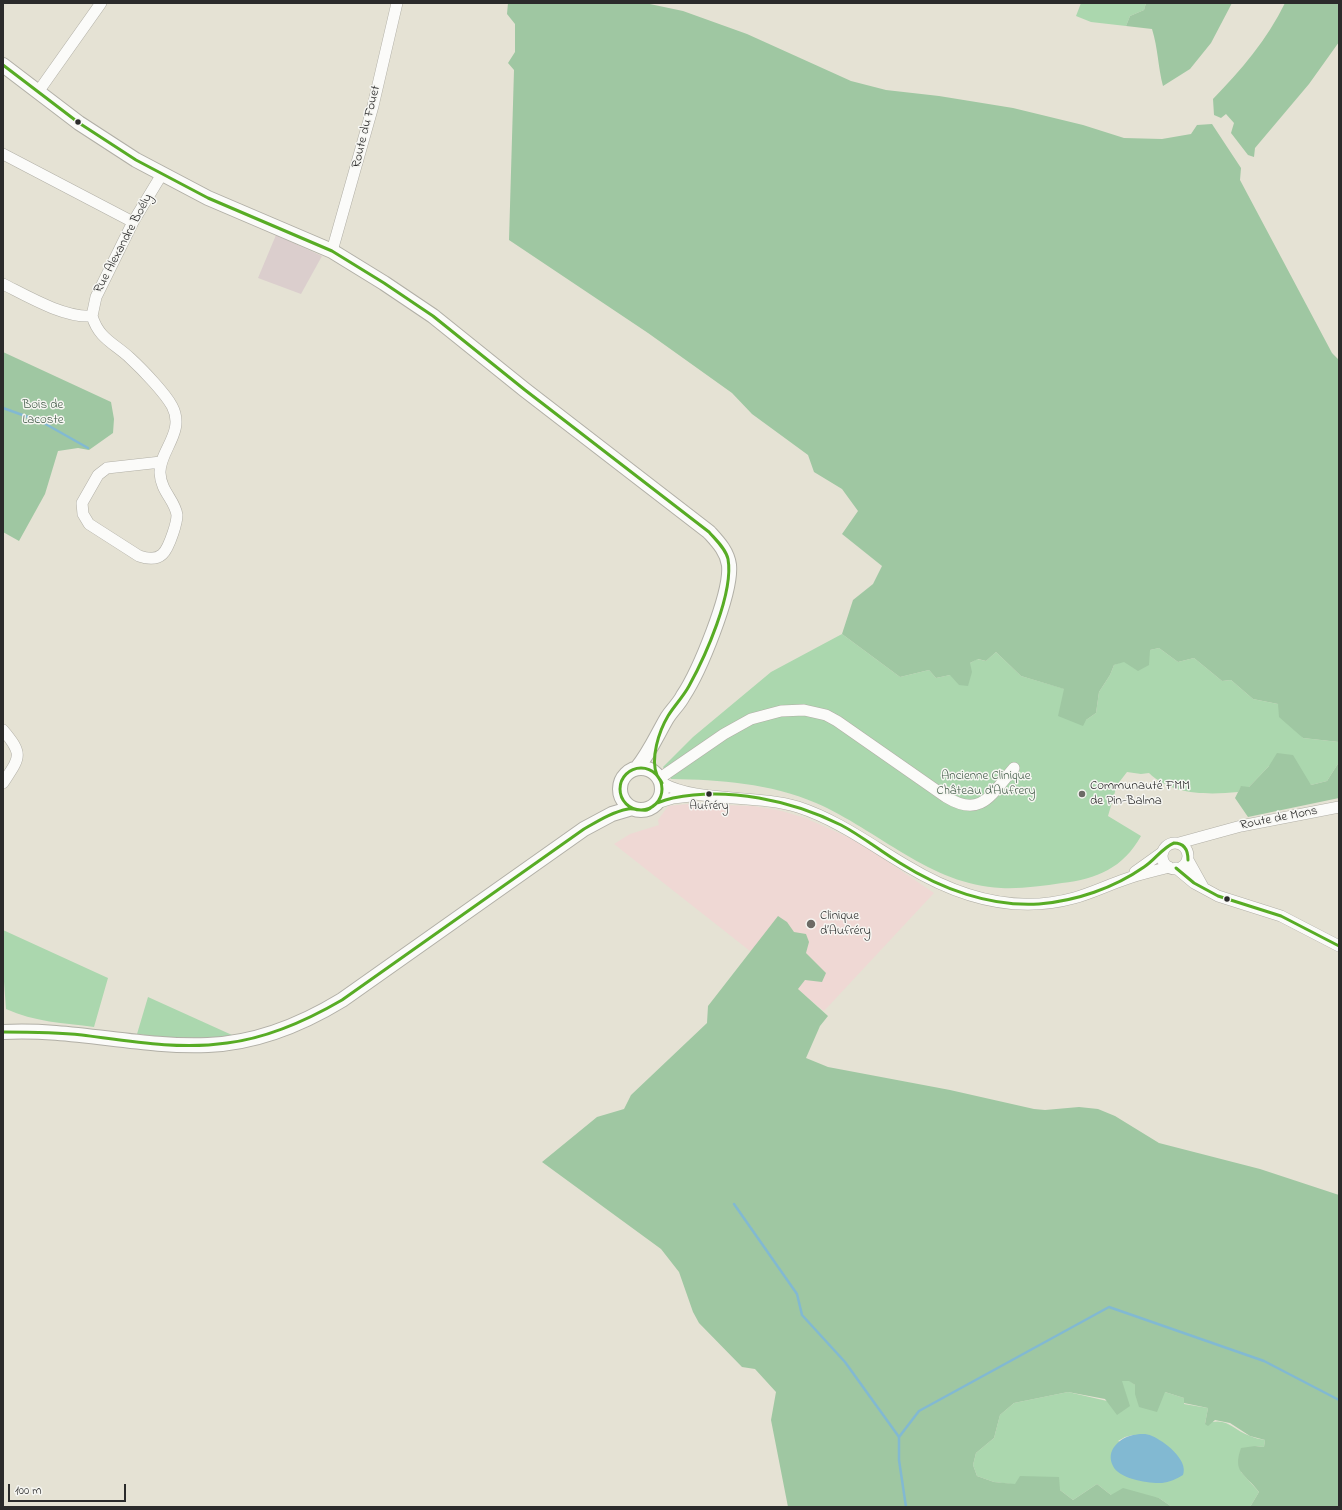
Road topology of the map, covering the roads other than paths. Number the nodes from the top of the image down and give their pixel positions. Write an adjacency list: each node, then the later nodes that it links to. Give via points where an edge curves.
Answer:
1 (101, 3): 4 (street)
2 (397, 3): 8 (street, Route du Fouet, via 373,106)
3 (3, 65): 4 (main road)
4 (38, 92): 6 (main road, via 111,145)
5 (3, 154): 7 (street)
6 (162, 174): 7 (street, Rue Alexandre Boély); 8 (main road, via 208,198)
7 (133, 222): 10 (street, Rue Alexandre Boély, via 96,297)
8 (332, 251): 12 (main road, via 384,282 433,316 709,532 724,550 729,577 715,624 689,686)
9 (3, 284): 10 (street, via 70,314)
10 (92, 316): 11 (street, via 101,336 130,358 172,406 175,414 174,432 168,451)
11 (161, 462): 11 (street, via 162,483 177,515 176,523 167,550 158,557 146,558 89,524 83,514 82,503 98,475 107,468)
12 (663, 725): 14 (main road); 16 (main road, via 656,755)
13 (3, 730): 17 (street, via 18,752 17,761)
14 (637, 768): 16 (main road, via 644,768); 18 (main road, via 622,779)
15 (1014, 768): 16 (street, via 985,802 966,806 946,797 837,721 814,711 798,710 781,711 751,719 724,734)
16 (660, 778): 19 (street, via 674,789); 20 (main road, via 661,797)
17 (3, 782)
18 (620, 792): 22 (main road, via 622,799); 23 (main road)
19 (708, 795): 20 (street, via 673,798); 29 (street, via 758,798 780,802 819,815 936,883 982,899 1050,903 1092,893)
20 (657, 803): 22 (main road, via 646,810)
21 (1339, 807): 24 (street, Route de Mons)
22 (632, 808): 23 (main road, via 612,814)
23 (584, 829): 34 (main road, via 342,1000 302,1022 272,1034 223,1044 181,1046)
24 (1219, 832): 25 (street, Route de Mons); 27 (street, Route de Mons, via 1200,843)
25 (1179, 843): 26 (street, via 1170,844); 27 (street, via 1186,848)
26 (1163, 852): 28 (street, via 1164,862); 29 (street)
27 (1188, 857): 28 (street, via 1183,866); 30 (street)
28 (1173, 868): 29 (street); 30 (street)
29 (1127, 878)
30 (1203, 887): 31 (street, via 1222,898 1281,916)
31 (1339, 946)
32 (3, 1024): 34 (main road)
33 (3, 1032): 34 (main road)
34 (79, 1035)

